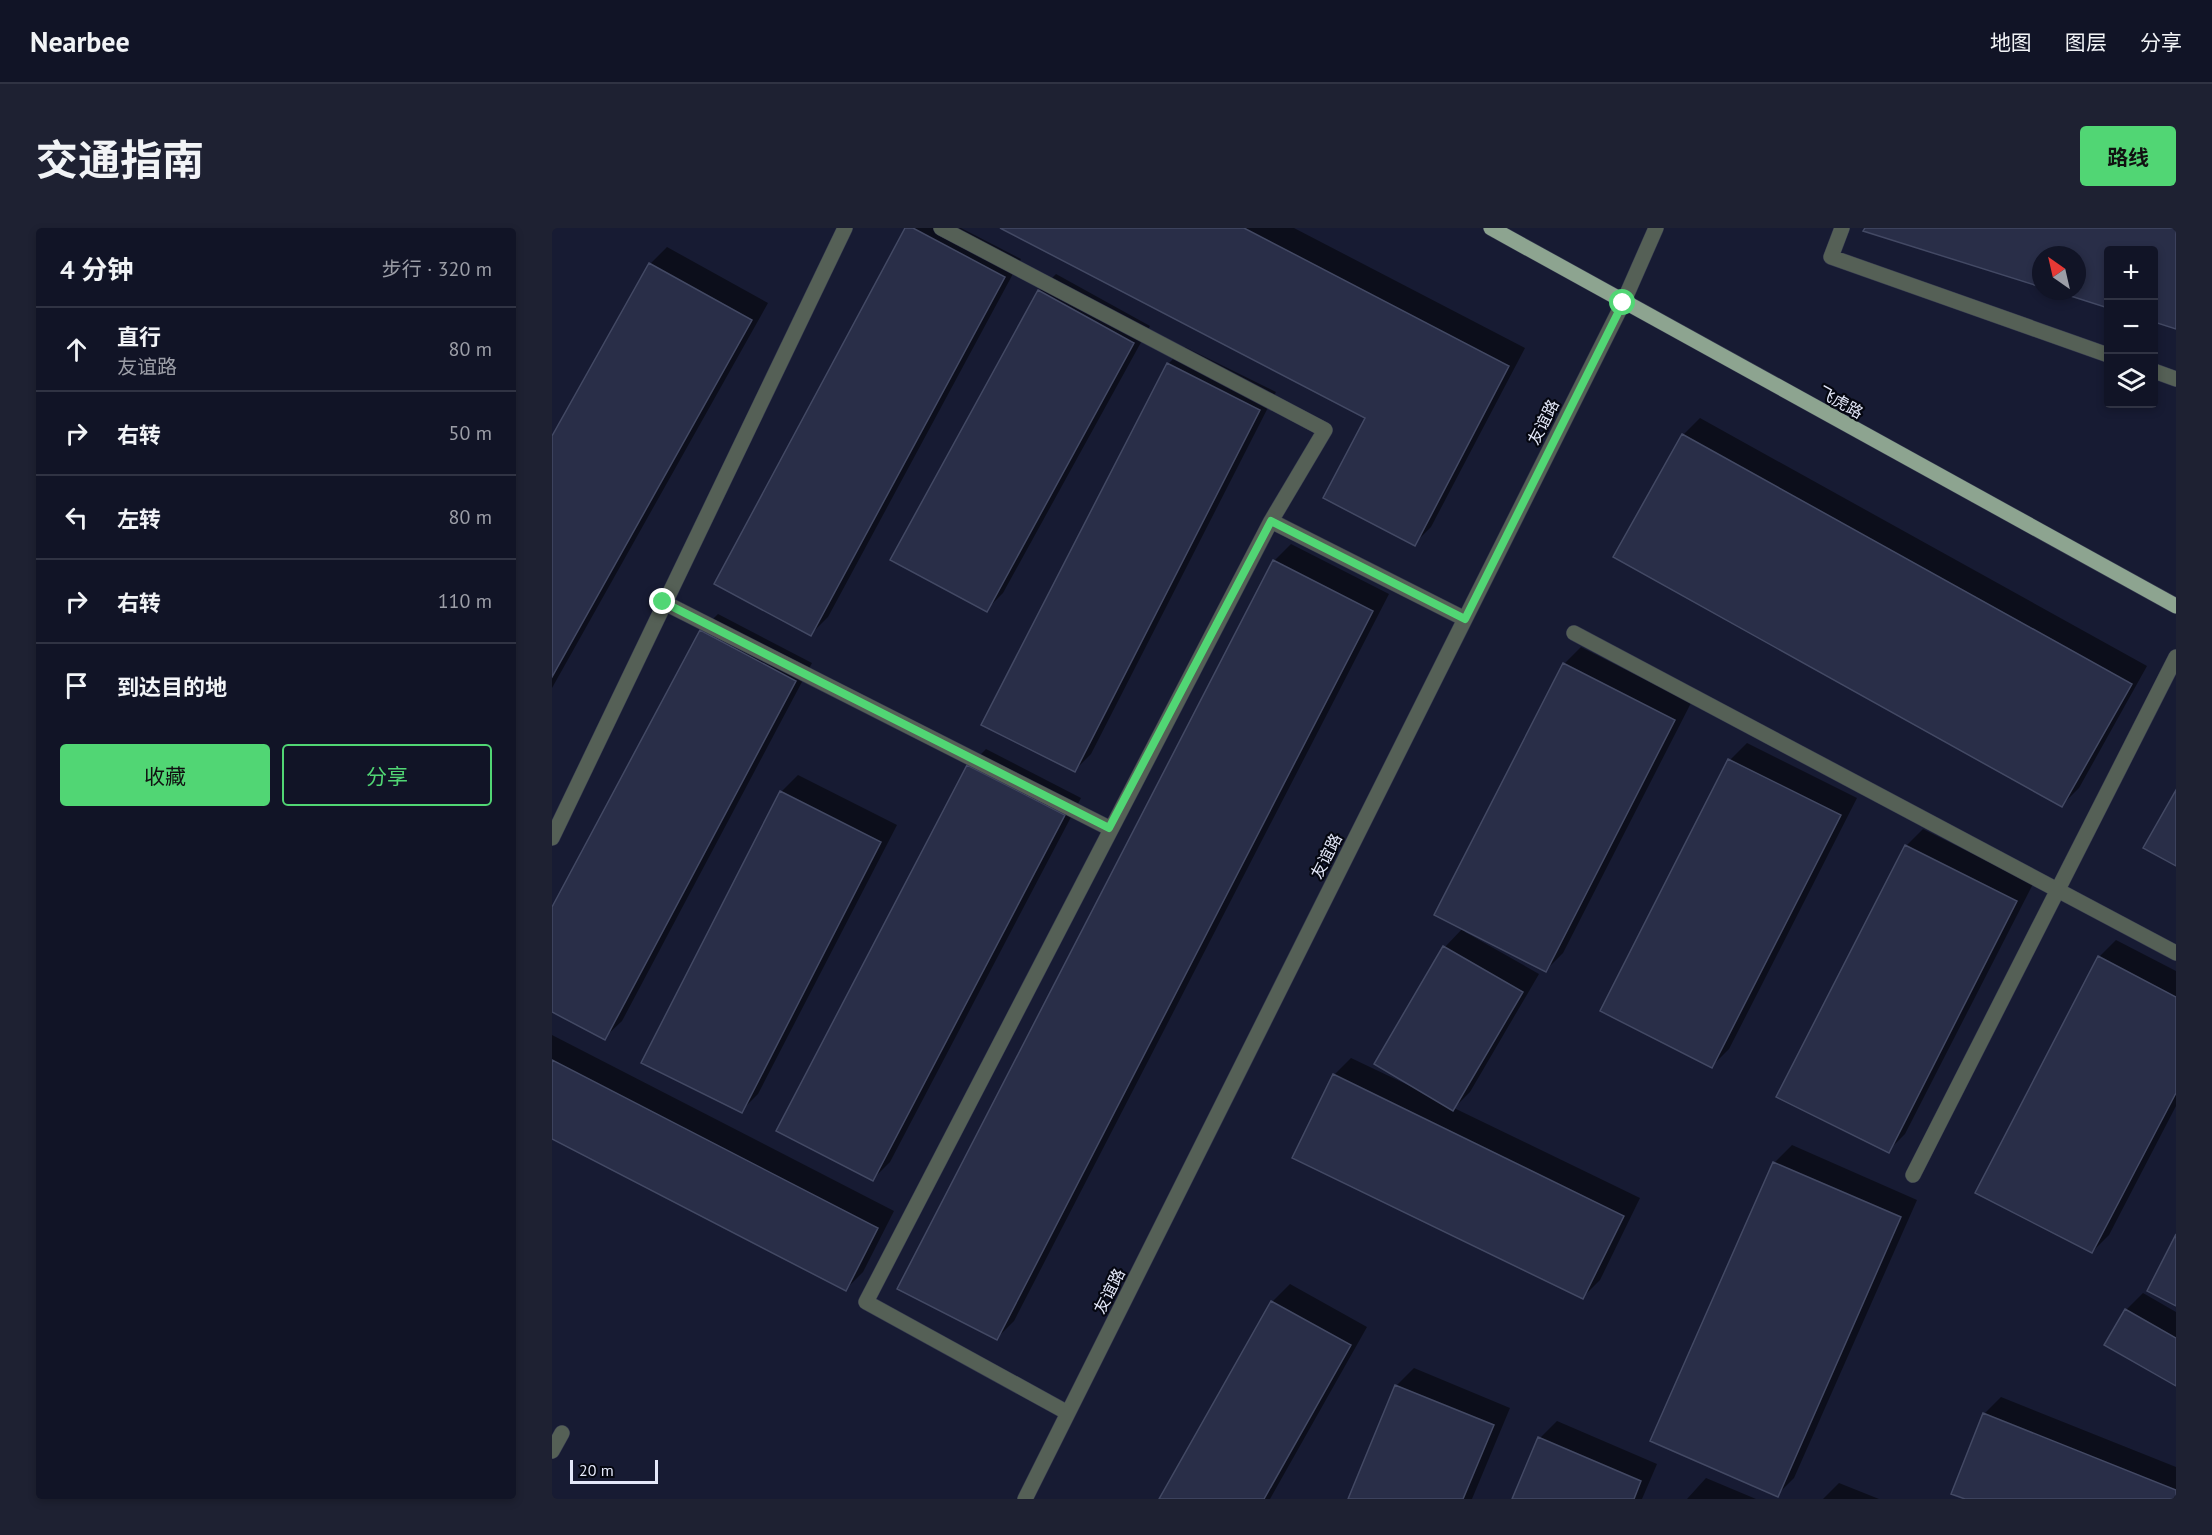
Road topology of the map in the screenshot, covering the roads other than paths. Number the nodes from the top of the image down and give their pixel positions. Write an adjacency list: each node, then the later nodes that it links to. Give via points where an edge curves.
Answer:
1 (845, 228): 11 (street)
2 (941, 228): 10 (street, via 1325,430)
3 (1491, 228): 6 (main road, 飞虎路)
4 (1656, 228): 6 (street, 友谊路)
5 (1842, 228): 7 (street, via 1831,257)
6 (1623, 303): 12 (main road, 飞虎路); 13 (street, 友谊路)
7 (2106, 354)
8 (2158, 372): 9 (street)
9 (2176, 379)
10 (1271, 521): 13 (street); 16 (street)
11 (663, 602): 16 (street); 17 (street)
12 (2176, 606)
13 (1465, 619): 21 (street, 友谊路)
14 (1574, 633): 18 (street)
15 (2176, 657): 18 (street)
16 (1109, 828): 21 (street, via 866,1302)
17 (554, 830)
18 (2058, 890): 19 (street); 20 (street)
19 (2176, 953)
20 (1913, 1175)
21 (1068, 1413): 24 (street, 友谊路)
22 (562, 1434): 23 (street)
23 (552, 1450)
24 (1025, 1499)

